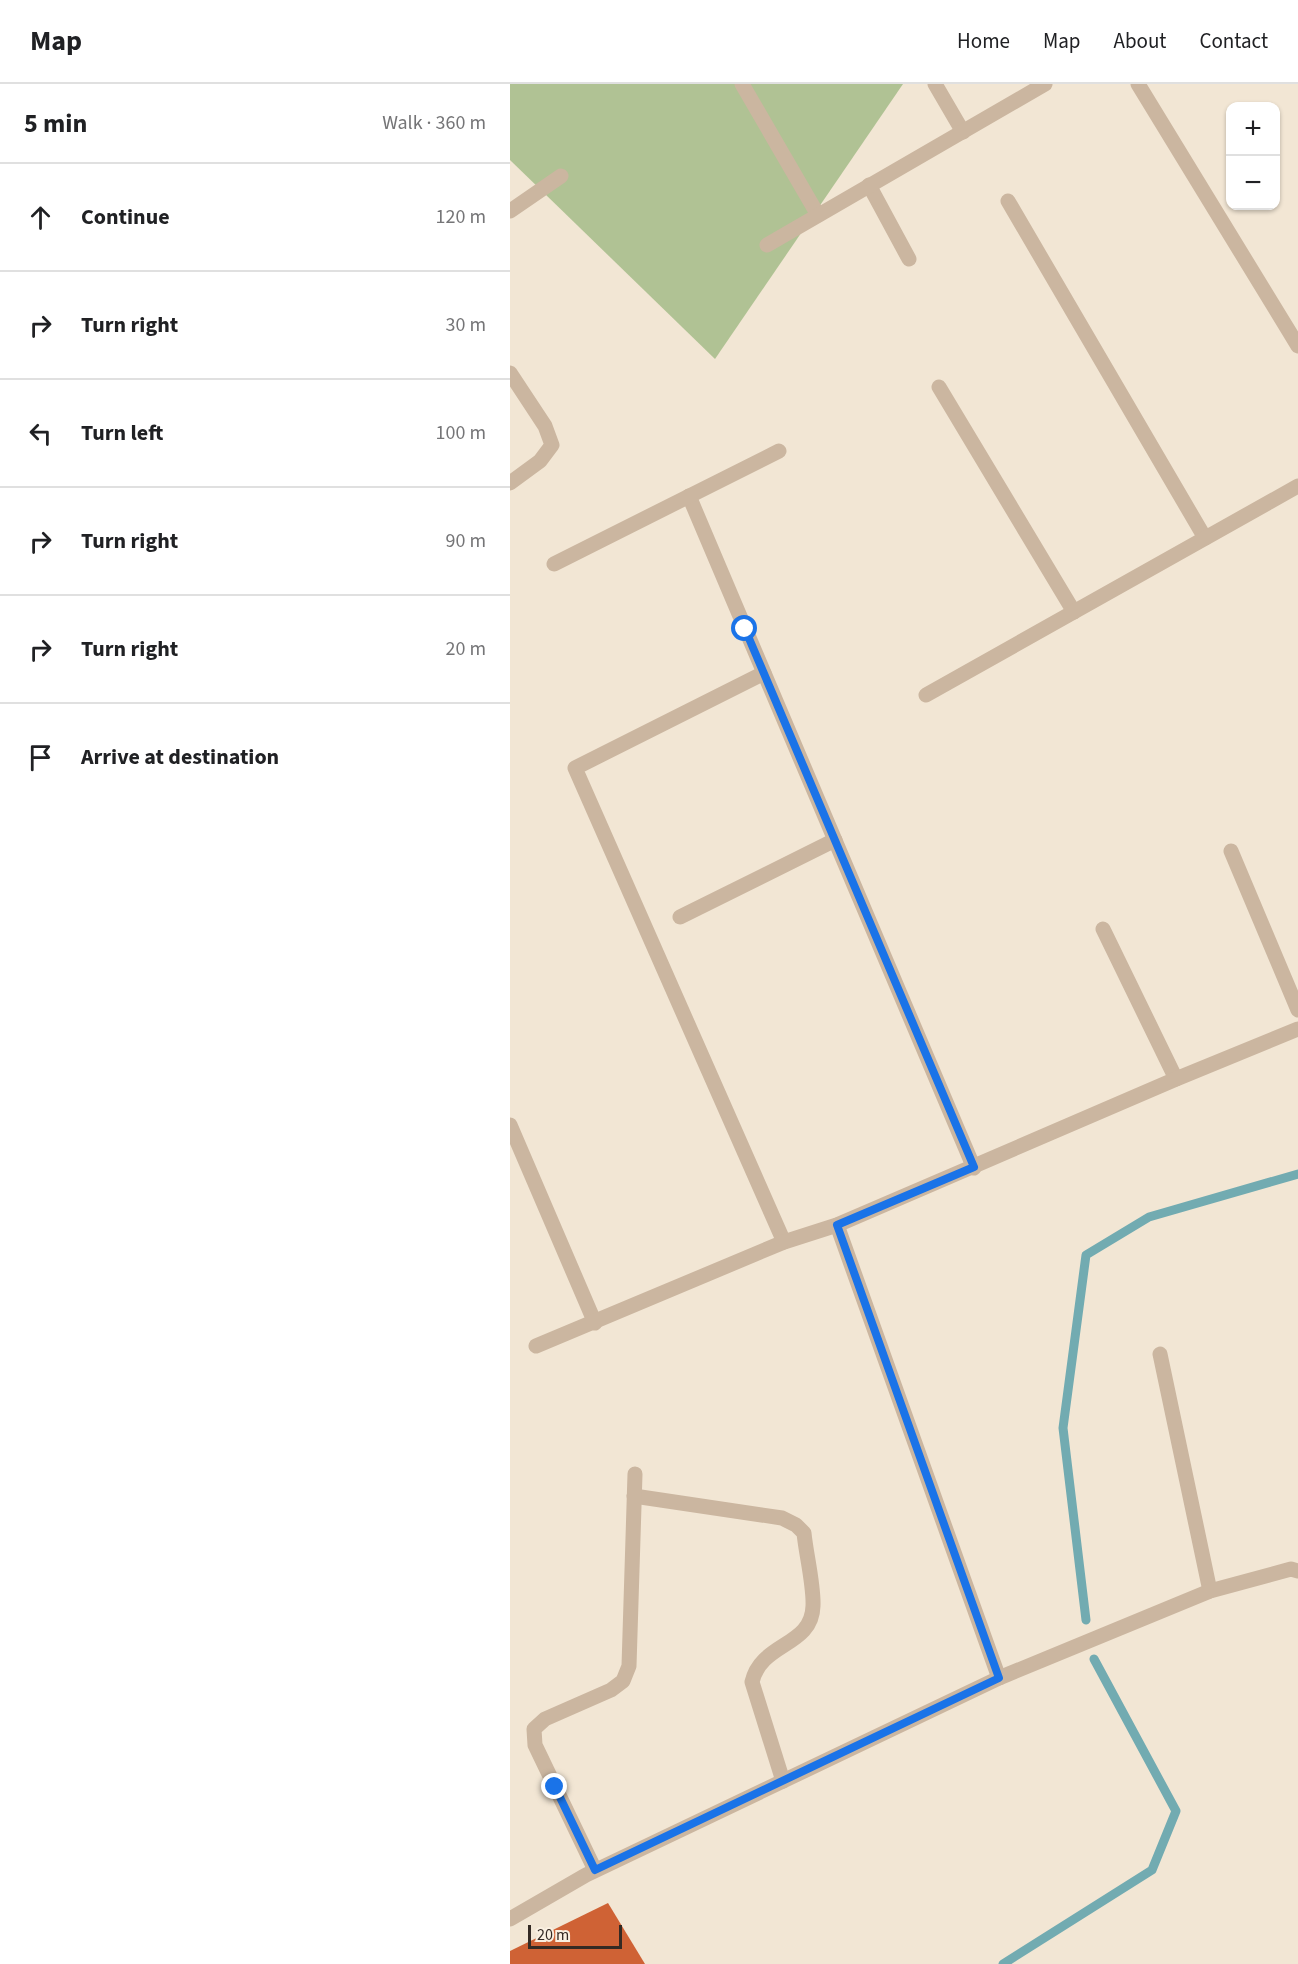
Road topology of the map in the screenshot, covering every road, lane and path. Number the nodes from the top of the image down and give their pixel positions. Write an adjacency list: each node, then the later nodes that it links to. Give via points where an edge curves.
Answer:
1 (742, 84): 10 (street)
2 (935, 84): 5 (street)
3 (1045, 84): 5 (street)
4 (1138, 84): 13 (street)
5 (963, 132): 7 (street)
6 (561, 176): 9 (street)
7 (869, 185): 10 (street); 12 (street)
8 (1008, 201): 20 (street)
9 (510, 211)
10 (819, 215): 11 (street)
11 (766, 245)
12 (909, 258)
13 (1298, 346)
14 (510, 373): 17 (street, via 545,426 552,445 540,461)
15 (939, 387): 22 (street)
16 (779, 451): 19 (street)
17 (510, 483)
18 (1298, 486): 20 (street)
19 (689, 496): 21 (street); 23 (street)
20 (1205, 538): 22 (street)
21 (554, 564)
22 (1074, 612): 24 (street)
23 (764, 673): 25 (street); 35 (street, via 575,768)
24 (926, 695)
25 (835, 840): 27 (street); 33 (street)
26 (1232, 851): 29 (street)
27 (680, 916)
28 (1103, 929): 31 (street)
29 (1298, 1010)
30 (1298, 1029): 31 (street)
31 (1176, 1079): 33 (street)
32 (511, 1128): 36 (street)
33 (974, 1167): 34 (street)
34 (837, 1225): 35 (street); 43 (street)
35 (784, 1242): 36 (street)
36 (595, 1323): 37 (street)
37 (536, 1346)
38 (1160, 1354): 42 (street)
39 (635, 1473): 40 (street)
40 (634, 1496): 44 (street, via 782,1518 804,1533 813,1608 807,1626 799,1636 769,1653 755,1670 752,1682); 45 (street, via 629,1666 623,1681 545,1719 534,1729 535,1745)
41 (1298, 1571): 42 (street, via 1291,1569)
42 (1210, 1591): 43 (street)
43 (999, 1678): 44 (street)
44 (783, 1781): 45 (street)
45 (595, 1870): 46 (street)
46 (510, 1919)

